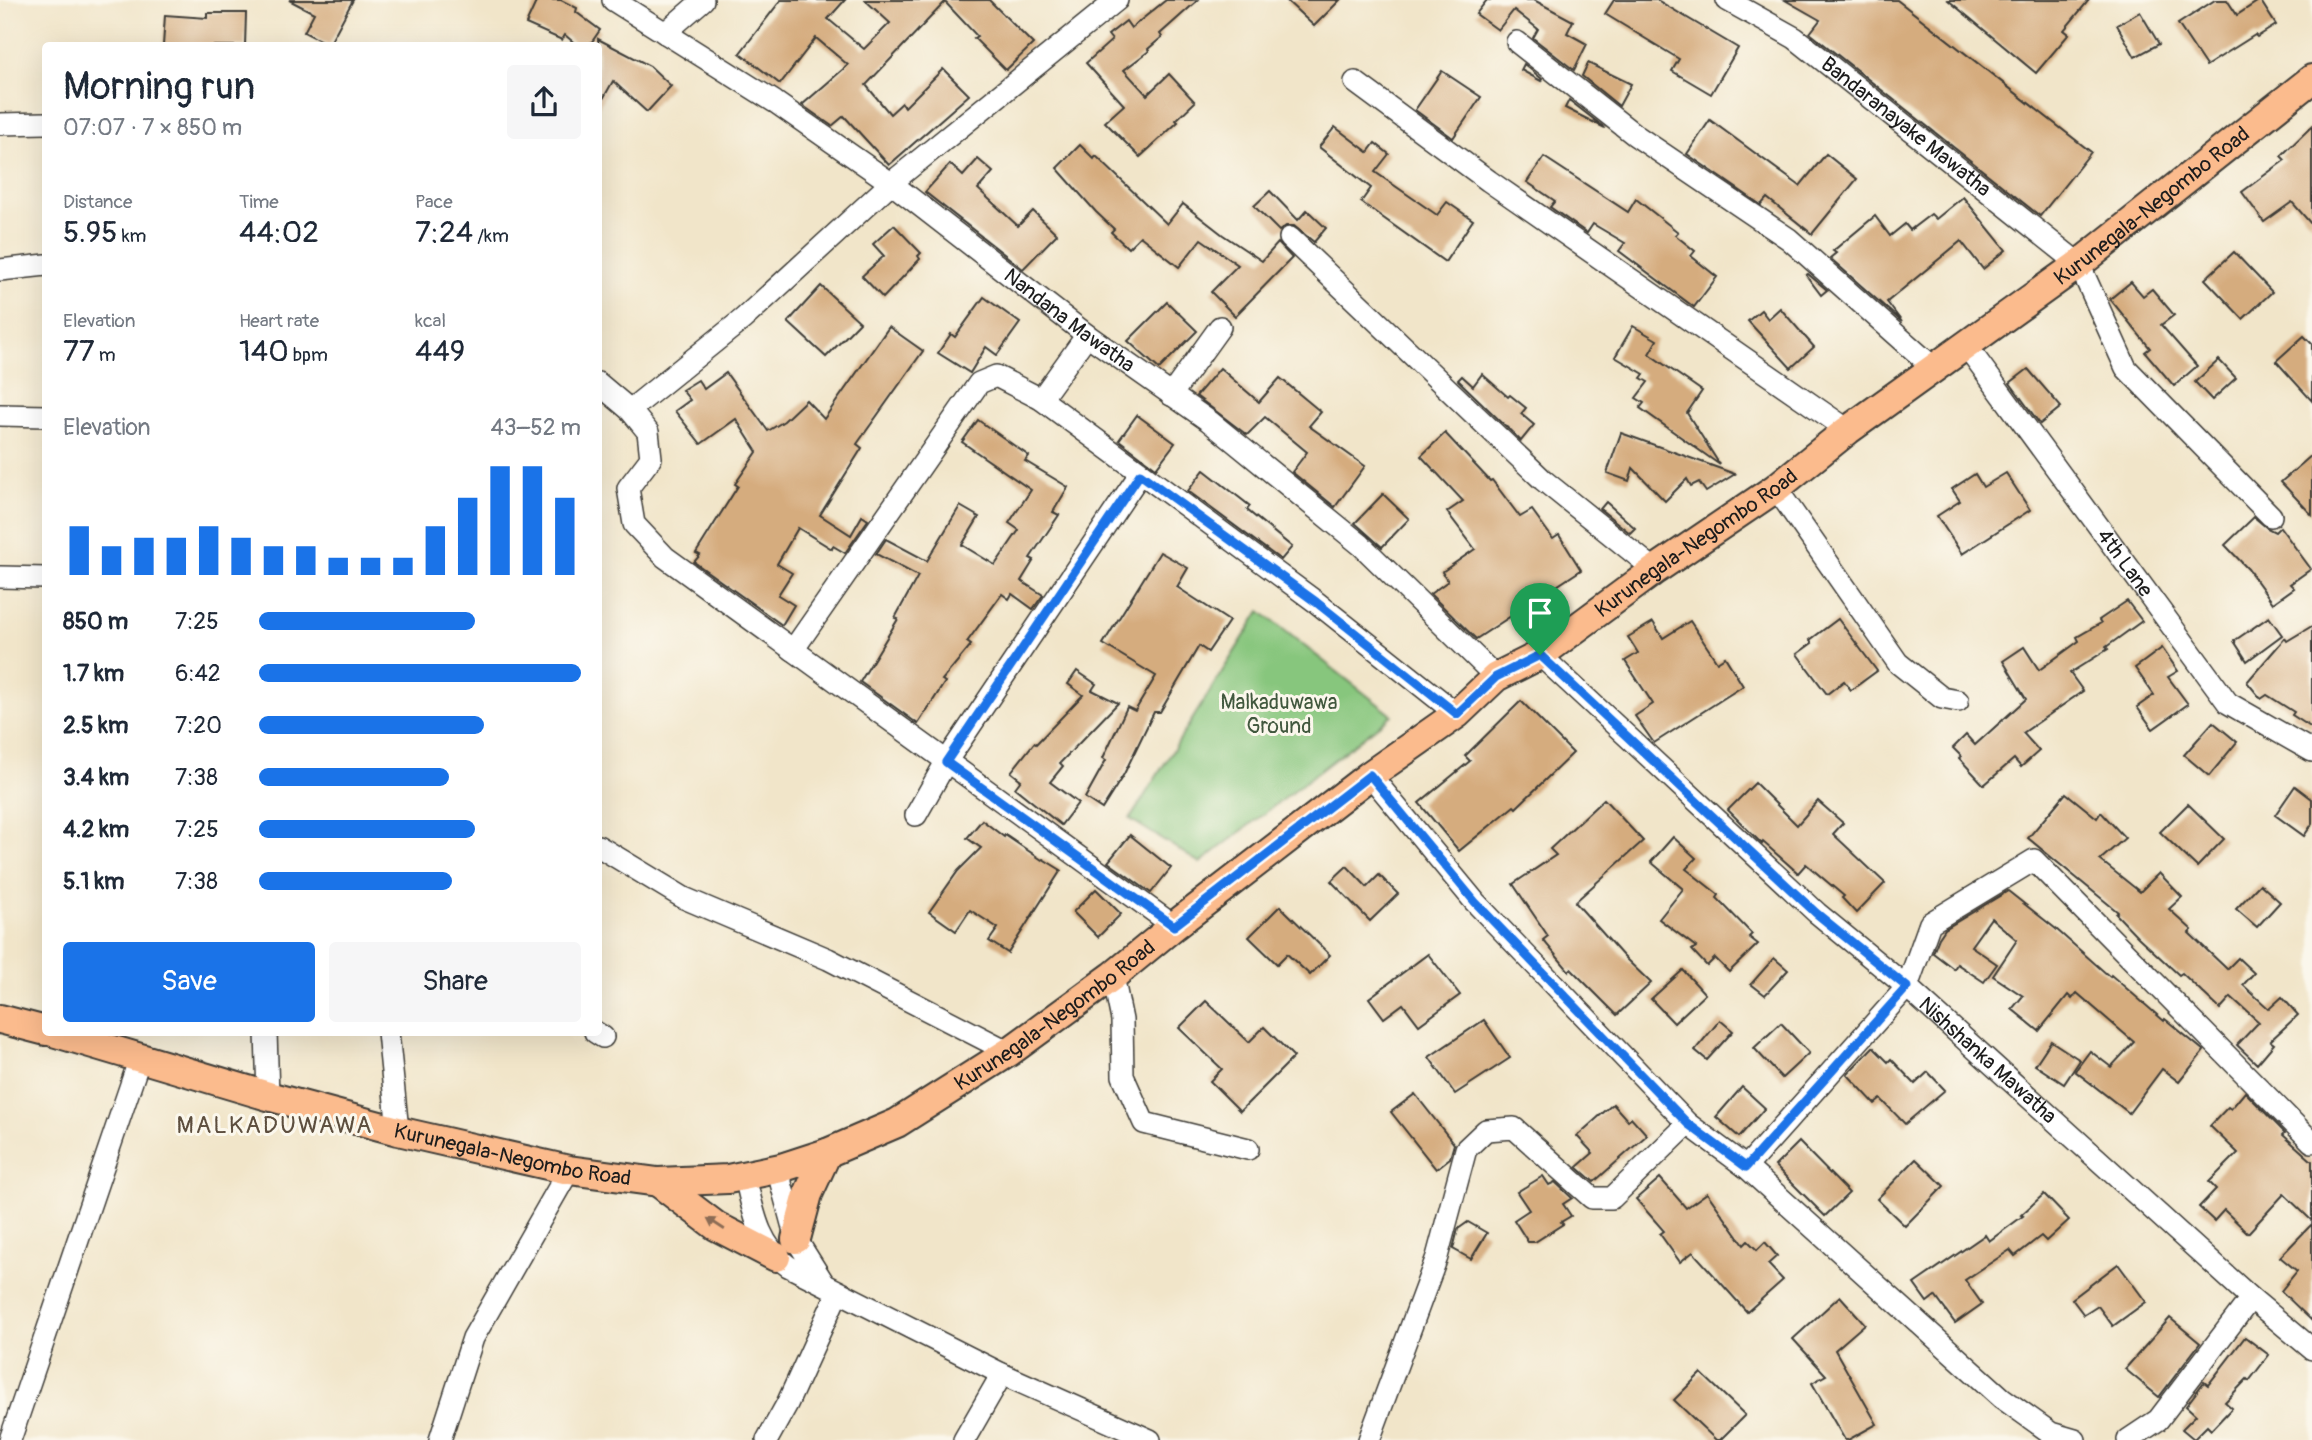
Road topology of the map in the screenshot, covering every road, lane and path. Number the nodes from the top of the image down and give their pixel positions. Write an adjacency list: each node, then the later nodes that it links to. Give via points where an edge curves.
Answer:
1 (613, 0): 5 (street, Nandana Mawatha)
2 (703, 0): 5 (street)
3 (1117, 0): 11 (street)
4 (1727, 0): 13 (street, Bandaranayake Mawatha, via 1795,38)
5 (665, 33): 11 (street, Nandana Mawatha)
6 (1517, 41): 19 (street, via 1635,135 1788,239)
7 (2312, 79): 13 (main road, Kurunegala-Negombo Road)
8 (1355, 82): 26 (street, via 1489,181)
9 (42, 123): 10 (street)
10 (0, 124)
11 (891, 183): 17 (street, Nandana Mawatha); 23 (street, via 743,319)
12 (1290, 238): 30 (street, via 1544,480)
13 (2079, 264): 18 (main road, Kurunegala-Negombo Road); 29 (street, via 2126,368)
14 (42, 265): 15 (street)
15 (0, 270)
16 (1220, 327): 21 (street)
17 (1087, 335): 21 (street, Nandana Mawatha); 22 (street)
18 (1965, 344): 19 (main road, Kurunegala-Negombo Road); 38 (street, 4th Lane, via 2228,702)
19 (1935, 369): 26 (main road, Kurunegala-Negombo Road)
20 (602, 386): 23 (street)
21 (1171, 395): 35 (street, Nandana Mawatha, via 1361,545)
22 (1041, 399): 27 (street); 33 (street, via 996,376 979,383)
23 (630, 410): 33 (street, via 648,432 651,458 628,488 634,524 665,557)
24 (0, 415): 25 (street)
25 (42, 416)
26 (1848, 430): 28 (main road, Kurunegala-Negombo Road)
27 (1140, 474): 37 (street, via 1316,602); 39 (street)
28 (1776, 488): 30 (main road, Kurunegala-Negombo Road); 36 (street, via 1898,663 1942,698)
29 (2271, 516)
30 (1655, 570): 34 (main road, Kurunegala-Negombo Road)
31 (0, 577): 32 (street)
32 (42, 578)
33 (793, 650): 39 (street)
34 (1540, 655): 35 (main road, Kurunegala-Negombo Road); 45 (street, Nishshanka Mawatha, via 1816,913)
35 (1496, 677): 37 (main road, Kurunegala-Negombo Road)
36 (1958, 701)
37 (1457, 714): 40 (main road, Kurunegala-Negombo Road)
38 (2312, 751)
39 (946, 762): 41 (street); 43 (street)
40 (1370, 775): 43 (main road, Kurunegala-Negombo Road); 54 (street, via 1475,902)
41 (916, 815)
42 (602, 848): 51 (street, via 684,898 828,959)
43 (1174, 926): 44 (main road, Kurunegala-Negombo Road)
44 (1113, 976): 51 (main road, Kurunegala-Negombo Road); 57 (street, via 1122,1020 1123,1076 1144,1123)
45 (1907, 987): 56 (street, via 1930,923 2034,860); 59 (street); 66 (street, Nishshanka Mawatha)
46 (0, 1019): 47 (main road)
47 (42, 1030)
48 (266, 1036): 53 (street)
49 (388, 1036): 55 (street)
50 (91, 1037): 52 (main road, Kurunegala-Negombo Road)
51 (1009, 1052): 58 (main road, Kurunegala-Negombo Road, via 897,1122)
52 (140, 1058): 53 (main road, Kurunegala-Negombo Road); 69 (street)
53 (268, 1097): 55 (main road, Kurunegala-Negombo Road)
54 (1688, 1124): 59 (street); 74 (street, via 1612,1198 1592,1198 1514,1128 1486,1130 1476,1139 1466,1149 1437,1257)
55 (398, 1131): 61 (main road, Kurunegala-Negombo Road)
56 (2312, 1142)
57 (1248, 1149)
58 (827, 1153): 60 (main road, Kurunegala-Negombo Road); 64 (main road)
59 (1746, 1167): 75 (street, via 2003,1398 2051,1433)
60 (781, 1168): 62 (main road, Kurunegala-Negombo Road); 64 (street)
61 (569, 1170): 63 (main road, Kurunegala-Negombo Road); 70 (street, via 473,1338)
62 (745, 1176): 63 (main road, Kurunegala-Negombo Road); 64 (street, via 756,1224)
63 (658, 1182): 64 (main road, one-way to 63, via 716,1226)
64 (786, 1248): 65 (street)
65 (831, 1288): 68 (street); 71 (street, via 787,1404)
66 (2251, 1298): 67 (street, Nishshanka Mawatha); 76 (street, via 2158,1420)
67 (2312, 1349)
68 (1002, 1374): 72 (street); 73 (street)
69 (10, 1440)
70 (440, 1440)
71 (767, 1440)
72 (964, 1440)
73 (1150, 1440)
74 (1369, 1440)
75 (2075, 1440)
76 (2128, 1440)

